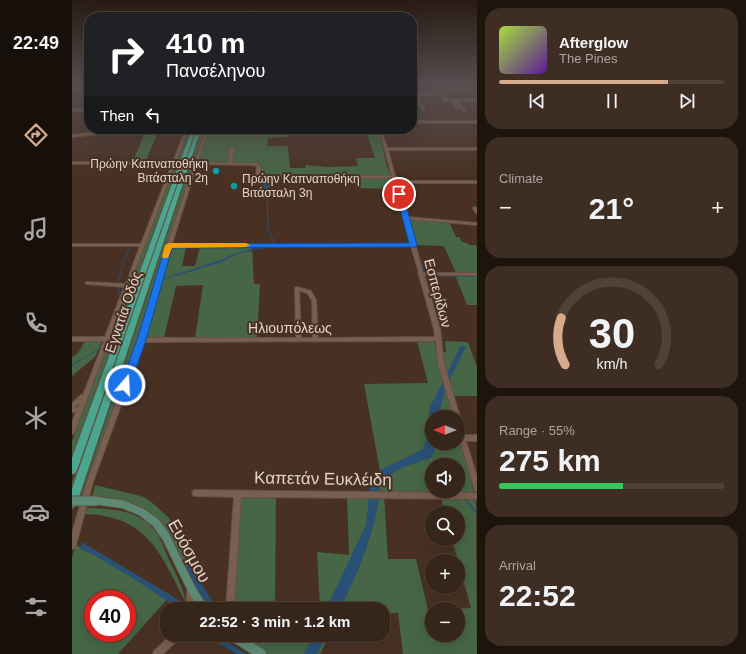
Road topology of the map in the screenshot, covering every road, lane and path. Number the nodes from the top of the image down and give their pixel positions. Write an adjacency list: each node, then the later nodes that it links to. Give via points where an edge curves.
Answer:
1 (417, 122): 2 (street)
2 (477, 122)
3 (90, 134): 9 (street)
4 (185, 134): 14 (street)
5 (192, 134): 47 (highway, Εγνατία Οδός)
6 (197, 134): 52 (highway, Εγνατία Οδός)
7 (205, 134): 15 (street)
8 (382, 134): 11 (street, Εσπερίδων)
9 (72, 136)
10 (232, 148): 16 (street)
11 (386, 149): 12 (street); 19 (street, Εσπερίδων)
12 (477, 149)
13 (72, 163): 14 (street)
14 (173, 163): 25 (street)
15 (196, 163): 16 (street); 26 (street)
16 (230, 163): 18 (street, via 256,164 259,166)
17 (247, 176): 18 (street)
18 (260, 176): 19 (street)
19 (395, 177): 20 (street, Εσπερίδων)
20 (396, 182): 21 (street); 22 (street, Εσπερίδων)
21 (477, 182)
22 (406, 218): 23 (street); 27 (street, Εσπερίδων)
23 (477, 224)
24 (72, 245): 25 (street)
25 (142, 245): 31 (street)
26 (169, 245): 27 (street); 35 (street)
27 (413, 245): 28 (street, Εσπερίδων)
28 (420, 274): 29 (street); 34 (street, Εσπερίδων)
29 (477, 274)
30 (87, 283): 31 (street)
31 (127, 286): 33 (street)
32 (72, 339): 33 (street)
33 (107, 339): 38 (street)
34 (438, 339): 37 (street, Ηλιουπόλεως); 41 (street, Εσπερίδων, via 441,364)
35 (142, 340): 36 (street, Ηλιουπόλεως); 53 (street, via 90,482)
36 (299, 340): 37 (street, Ηλιουπόλεως); 37 (street, via 297,288 309,292 314,300)
37 (316, 340)
38 (85, 395): 39 (street); 42 (street)
39 (72, 406)
40 (72, 410): 42 (street)
41 (455, 410)
42 (76, 414): 43 (street)
43 (72, 431)
44 (465, 438): 45 (street)
45 (477, 438)
46 (465, 445): 48 (street)
47 (72, 470)
48 (477, 489)
49 (195, 493): 50 (street)
50 (238, 493): 51 (street, Καπετάν Ευκλέιδη); 57 (street, Καπετάν Ευκλέιδη)
51 (477, 496)
52 (72, 502): 54 (main road, Ευόσμου, bridge, via 96,501 132,507 153,521 164,533)
53 (72, 545)
54 (190, 584): 55 (street); 56 (main road, Ευόσμου)
55 (190, 602)
56 (200, 602)
57 (230, 602)
58 (170, 642): 60 (street)
59 (241, 642): 61 (main road)
60 (157, 654)
61 (261, 654)

